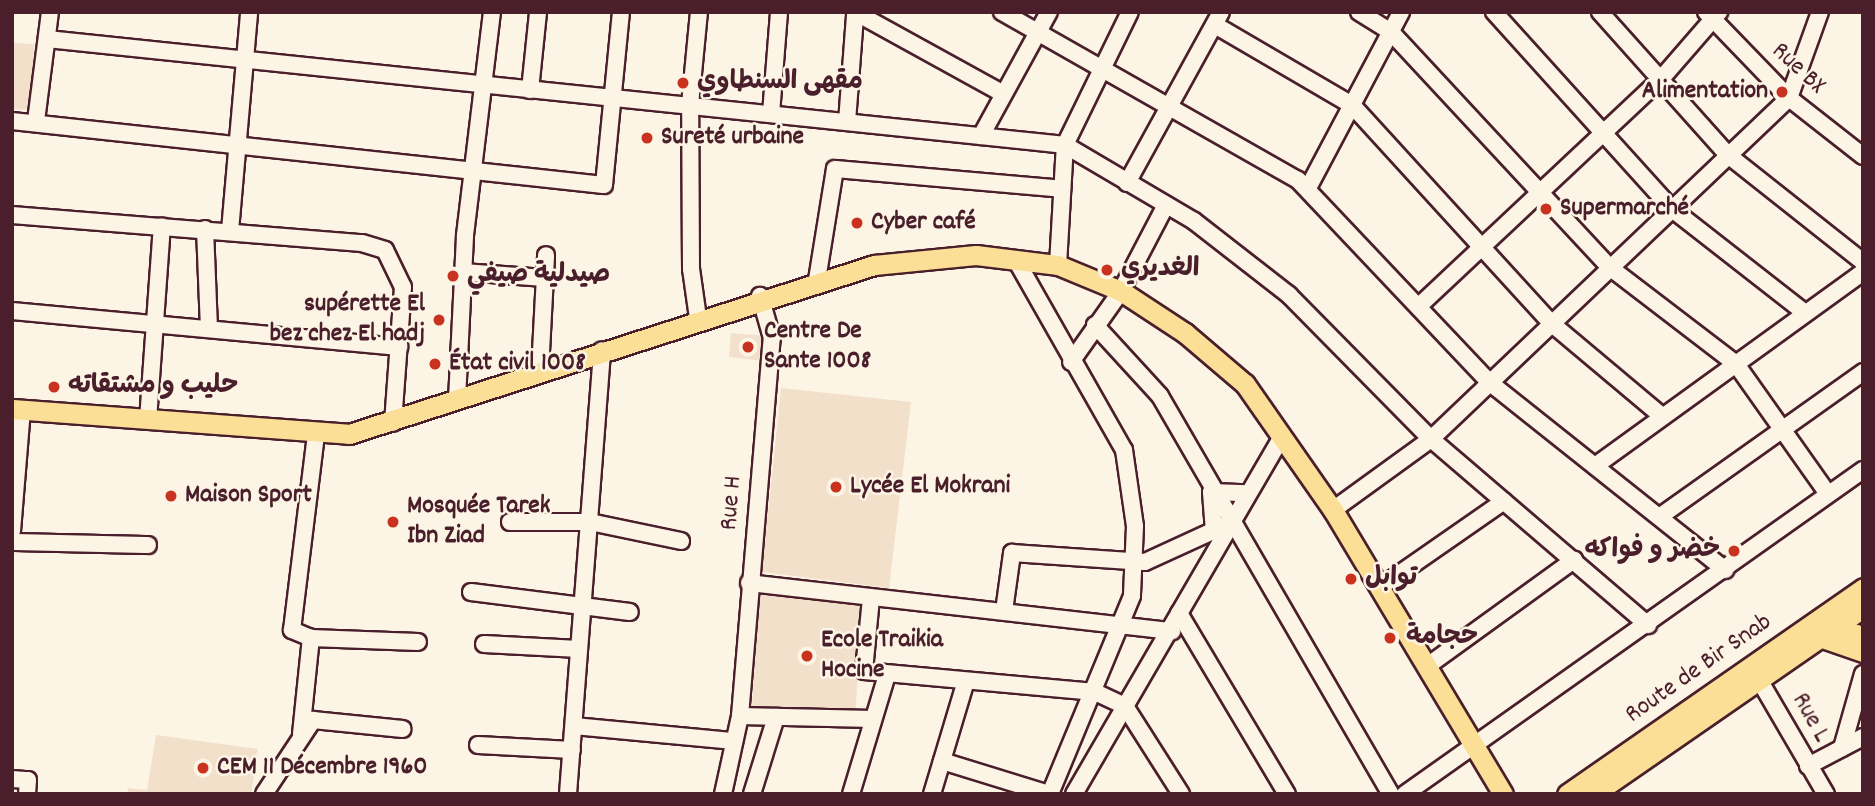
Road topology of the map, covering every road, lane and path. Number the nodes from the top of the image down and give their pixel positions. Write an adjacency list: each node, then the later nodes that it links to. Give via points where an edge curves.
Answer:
1 (50, 12): 21 (street)
2 (248, 12): 22 (street)
3 (492, 12): 25 (street)
4 (538, 12): 26 (street)
5 (621, 12): 28 (street)
6 (699, 12): 31 (street)
7 (779, 12): 33 (street)
8 (1002, 12): 19 (street)
9 (1049, 12): 19 (street)
10 (1130, 12): 23 (street)
11 (1359, 12): 20 (street)
12 (1401, 12): 20 (street)
13 (1494, 12): 37 (street)
14 (1600, 12): 24 (street)
15 (1820, 12): 29 (street)
16 (855, 14): 27 (street); 36 (street)
17 (1713, 16): 24 (street); 29 (street, Rue BX)
18 (1218, 19): 30 (street); 32 (street)
19 (1038, 32): 23 (street); 27 (street)
20 (1390, 32): 32 (street); 47 (street)
21 (47, 39): 22 (street); 35 (street)
22 (244, 61): 25 (street); 39 (street)
23 (1102, 66): 30 (street); 40 (street)
24 (1661, 79): 37 (street); 41 (street)
25 (484, 86): 26 (street); 43 (street)
26 (530, 90): 28 (street)
27 (1000, 92): 38 (street)
28 (614, 96): 31 (street); 43 (street, via 604,186)
29 (1789, 98): 41 (street); 42 (street, Rue BX)
30 (1171, 104): 44 (street); 45 (street)
31 (690, 105): 33 (street); 69 (street, via 691,269)
32 (1352, 105): 45 (street); 54 (street)
33 (771, 114): 36 (street)
34 (12, 121): 35 (street)
35 (36, 121): 39 (street)
36 (847, 122): 38 (street)
37 (1601, 135): 47 (street); 49 (street)
38 (981, 136): 40 (street)
39 (237, 143): 43 (street); 53 (street)
40 (1065, 145): 44 (street); 46 (street)
41 (1728, 155): 49 (street); 57 (street)
42 (1863, 156)
43 (475, 171): 60 (street)
44 (1127, 183): 48 (street)
45 (1308, 188): 66 (street)
46 (1062, 189): 58 (street); 63 (street, via 835,169)
47 (1541, 190): 54 (street); 59 (street)
48 (1166, 205): 64 (street); 89 (street, via 1289,295)
49 (1672, 209): 59 (street); 68 (street)
50 (12, 215): 51 (street)
51 (162, 228): 52 (street); 71 (street)
52 (205, 229): 53 (street); 73 (street)
53 (230, 231): 74 (street, via 384,250 403,279)
54 (1481, 248): 66 (street); 70 (street)
55 (546, 255): 62 (street)
56 (1016, 260): 58 (main road); 63 (main road, via 976,255 874,265); 76 (street)
57 (1863, 262)
58 (1058, 265): 64 (main road)
59 (1608, 265): 70 (street); 77 (street)
60 (463, 272): 62 (street); 81 (street)
61 (1863, 272): 68 (street)
62 (545, 278): 78 (street)
63 (817, 281): 65 (main road)
64 (1121, 290): 72 (street); 88 (main road, via 1245,384)
65 (760, 296): 69 (main road); 110 (street, Rue H, via 772,338)
66 (1419, 306): 80 (street)
67 (12, 311): 71 (street)
68 (1805, 313): 77 (street)
69 (698, 318): 75 (main road)
70 (1551, 323): 80 (street); 83 (street)
71 (155, 324): 73 (street); 84 (street)
72 (1095, 325): 76 (street); 92 (street, via 1160,396)
73 (209, 330): 74 (street)
74 (399, 346): 85 (street)
75 (602, 350): 78 (main road); 100 (street)
76 (1071, 362): 108 (street, via 1124,450)
77 (1736, 364): 83 (street); 86 (street)
78 (540, 371): 81 (main road)
79 (1863, 372): 86 (street)
80 (1489, 382): 89 (street); 90 (street)
81 (457, 400): 85 (main road)
82 (17, 409): 84 (main road); 96 (street)
83 (1662, 416): 90 (street)
84 (148, 420): 87 (main road)
85 (393, 423): 87 (main road)
86 (1783, 428): 94 (street); 98 (street)
87 (316, 435): 125 (street, via 292,630)
88 (1282, 437): 93 (street); 97 (main road)
89 (1432, 439): 95 (street); 97 (street)
90 (1595, 466): 98 (street)
91 (1863, 470): 94 (street)
92 (1211, 492): 93 (street); 101 (street); 103 (street)
93 (1247, 493): 101 (street)
94 (1828, 494): 109 (street)
95 (1504, 501): 107 (street); 111 (street)
96 (13, 507): 102 (street)
97 (1333, 510): 111 (main road)
98 (1662, 515): 109 (street)
99 (510, 522): 100 (street)
100 (590, 522): 104 (street); 115 (street)
101 (1230, 523): 103 (street); 119 (street); 164 (street)
102 (12, 530)
103 (1214, 531): 108 (street)
104 (681, 541)
105 (12, 542): 106 (street)
106 (148, 545)
107 (1574, 560): 121 (street); 130 (street)
108 (1134, 563): 117 (street, via 1012,553); 120 (street)
109 (1725, 570): 121 (street)
110 (749, 583): 114 (street); 137 (street, Rue H)
111 (1379, 588): 130 (main road)
112 (1863, 588): 122 (main road, Route de Bir Snab)
113 (471, 592): 115 (street)
114 (871, 598): 117 (street); 133 (street, via 864,671)
115 (584, 606): 118 (street); 128 (street)
116 (1863, 608): 122 (main road, Route de Bir Snab)
117 (1004, 611): 120 (street)
118 (630, 612)
119 (1179, 613): 123 (street); 163 (street)
120 (1122, 624): 123 (street); 135 (street)
121 (1648, 625): 146 (street)
122 (1817, 629): 124 (main road); 129 (main road); 131 (main road, Route de Bir Snab)
123 (1172, 631): 136 (street)
124 (1863, 636)
125 (311, 638): 126 (street); 143 (street)
126 (418, 642)
127 (484, 644): 128 (street)
128 (579, 649): 141 (street)
129 (1863, 652)
130 (1426, 667): 146 (main road)
131 (1755, 672): 151 (street, Rue L); 167 (main road, Route de Bir Snab); 168 (main road, Route de Bir Snab)
132 (1863, 674): 140 (street)
133 (887, 675): 134 (street); 139 (street)
134 (965, 684): 135 (street); 150 (street)
135 (1095, 692): 136 (street); 160 (street)
136 (1125, 706): 161 (street); 162 (street)
137 (740, 716): 138 (street); 145 (street, Rue H)
138 (776, 717): 139 (street); 157 (street)
139 (873, 719): 158 (street)
140 (1857, 722): 148 (street)
141 (573, 726): 145 (street); 149 (street)
142 (403, 729): 143 (street, via 324,719 313,720)
143 (300, 734): 154 (street)
144 (1863, 737): 148 (street)
145 (734, 741): 156 (street, Rue H)
146 (1473, 744): 165 (street); 166 (main road)
147 (478, 745): 149 (street)
148 (1842, 748): 151 (street)
149 (572, 750): 155 (street)
150 (942, 761): 159 (street); 160 (street)
151 (1808, 766): 169 (street, Rue L)
152 (12, 779): 153 (street, via 28,780)
153 (27, 794)
154 (264, 794)
155 (568, 794)
156 (723, 794)
157 (752, 794)
158 (851, 794)
159 (932, 794)
160 (1050, 794)
161 (1074, 794)
162 (1181, 794)
163 (1287, 794)
164 (1391, 794)
165 (1405, 794)
166 (1503, 794)
167 (1567, 794)
168 (1594, 794)
169 (1826, 794)

